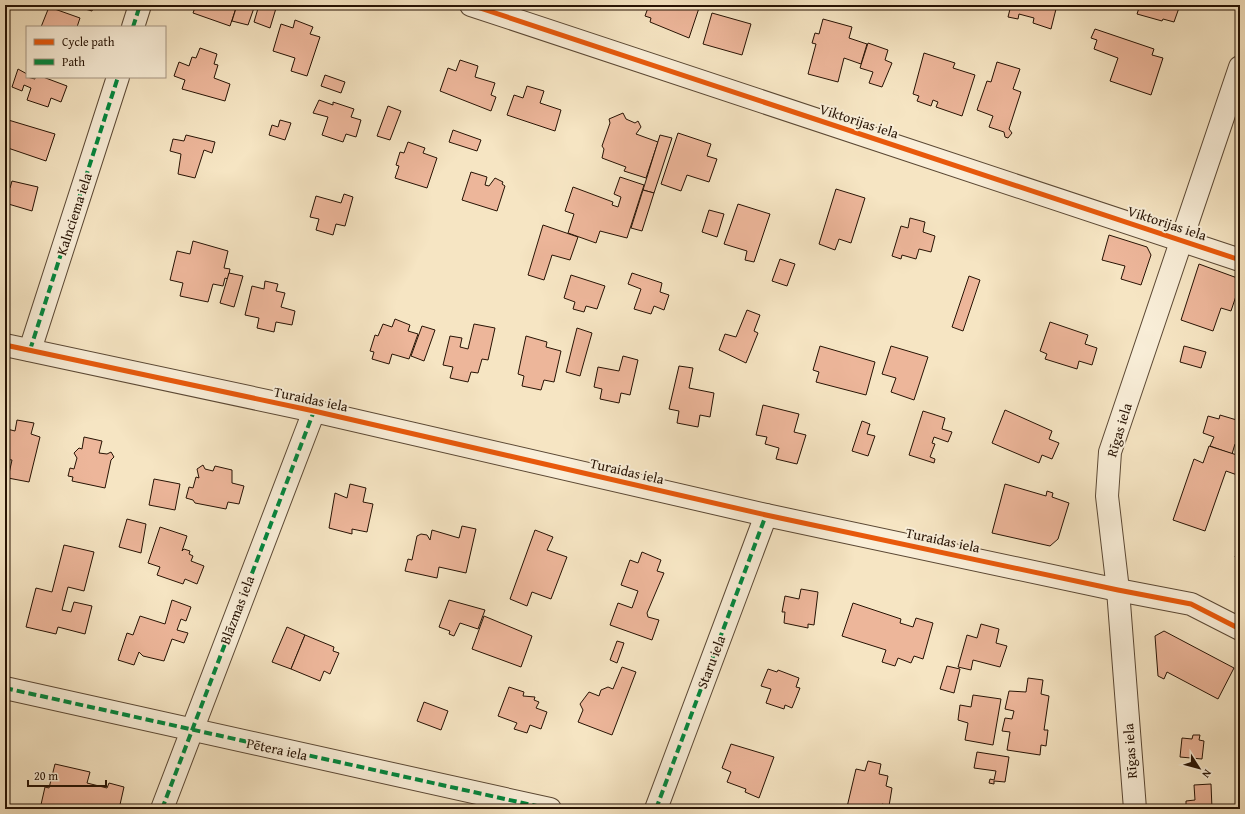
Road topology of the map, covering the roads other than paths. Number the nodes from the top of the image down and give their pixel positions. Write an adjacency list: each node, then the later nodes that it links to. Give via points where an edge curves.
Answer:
1 (140, 5): 3 (street)
2 (471, 5): 6 (street, Viktorijas iela)
3 (134, 26)
4 (1240, 67): 6 (street, Rīgas iela)
5 (118, 78): 9 (street, Kalnciema iela)
6 (1183, 241): 7 (street, Viktorijas iela); 12 (street, Rīgas iela, via 1110,452 1107,496)
7 (1240, 260)
8 (5, 345): 9 (street, Turaidas iela)
9 (30, 350): 10 (street, Turaidas iela)
10 (314, 412): 11 (street, Turaidas iela); 15 (street, Blāzmas iela)
11 (766, 515): 12 (street, Turaidas iela); 18 (street, Staru iela)
12 (1118, 590): 13 (street, Turaidas iela, via 1191,604); 19 (street, Rīgas iela)
13 (1240, 629)
14 (5, 688): 15 (street, Pētera iela)
15 (190, 730): 16 (street, Blāzmas iela); 17 (street, Pētera iela)
16 (162, 809)
17 (550, 809)
18 (656, 809)
19 (1135, 809)

